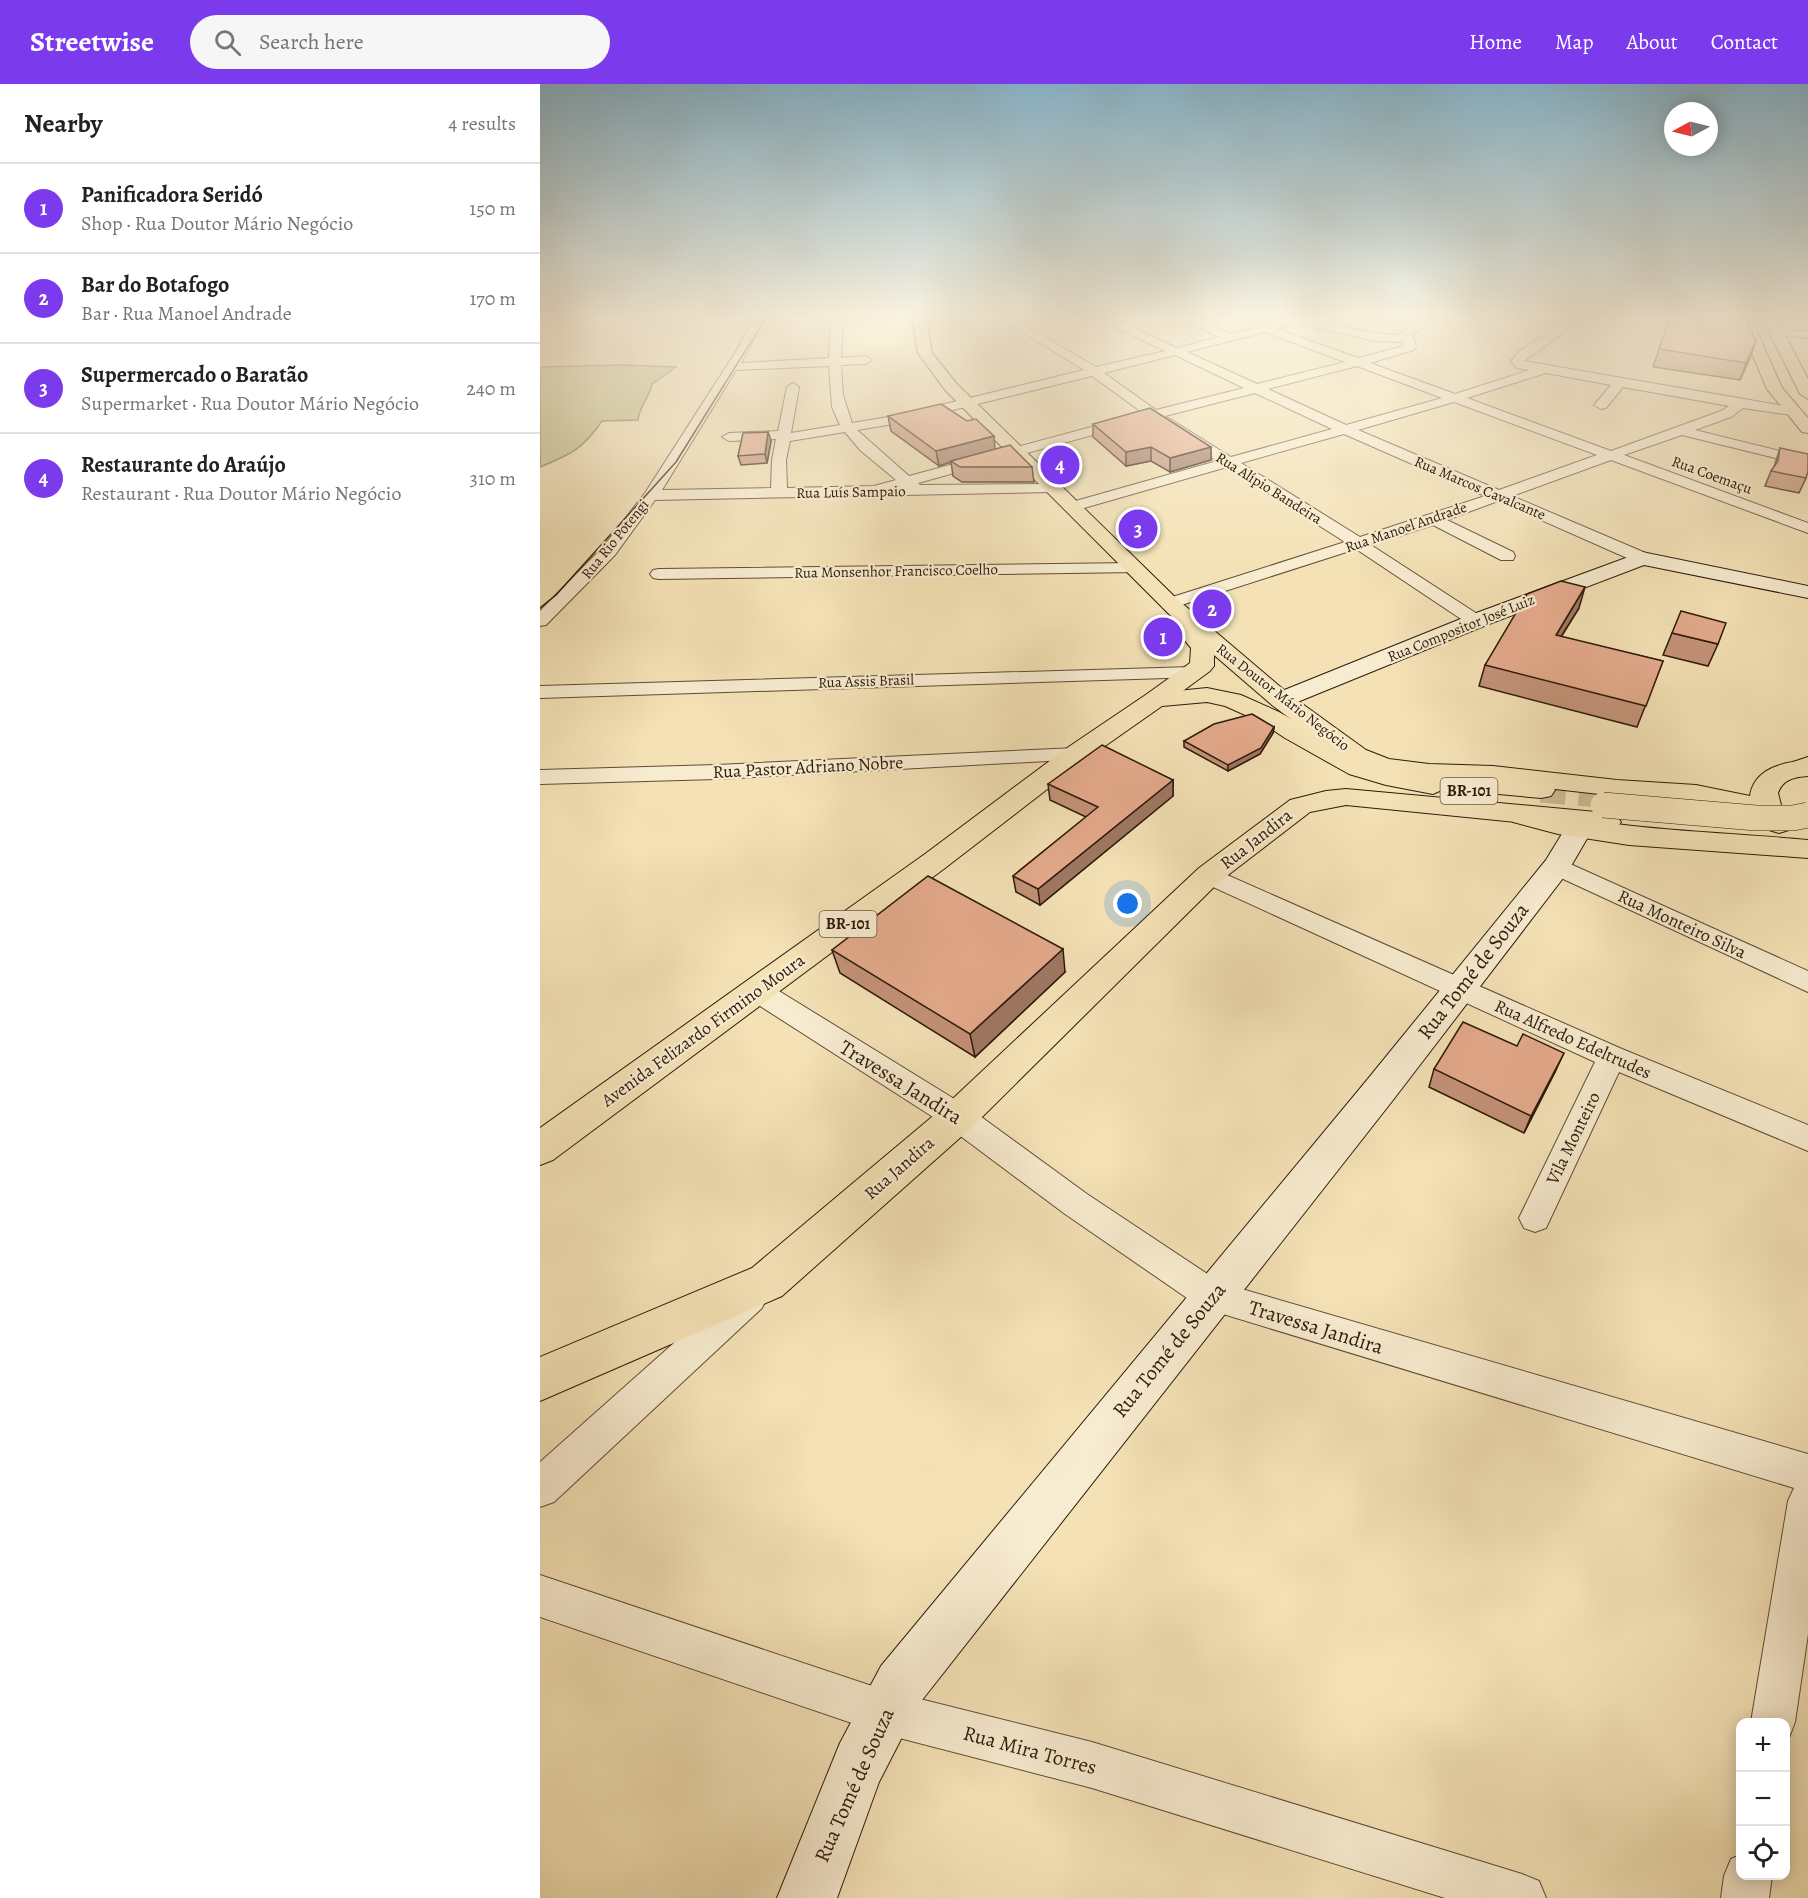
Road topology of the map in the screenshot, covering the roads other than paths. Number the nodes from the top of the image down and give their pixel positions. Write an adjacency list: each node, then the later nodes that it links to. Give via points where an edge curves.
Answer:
1 (711, 401): 30 (street, Rua Rio Potengi)
2 (790, 401): 24 (street)
3 (839, 401): 19 (street)
4 (967, 401): 19 (street); 26 (main road, Rua Doutor Mário Negócio)
5 (1133, 401): 17 (street, Rua Alípio Bandeira)
6 (1209, 401): 17 (street)
7 (1282, 401): 21 (street, Rua Marcos Cavalcante)
8 (1445, 401): 21 (street)
9 (1462, 401): 27 (street, Rua Coemaçu)
10 (1605, 401): 14 (street)
11 (1721, 401): 13 (street)
12 (1784, 401): 15 (main road)
13 (1740, 404): 15 (street); 16 (street, Rua Manoel Andrade)
14 (1601, 405)
15 (1791, 411): 23 (main road)
16 (1726, 414): 18 (street); 22 (street, Rua Manoel Andrade)
17 (1154, 416): 26 (street); 29 (street, Rua Alípio Bandeira)
18 (1756, 421)
19 (849, 428): 24 (street); 31 (street)
20 (1787, 428): 23 (street)
21 (1344, 429): 29 (street); 35 (street, Rua Marcos Cavalcante)
22 (1680, 430): 27 (street, Rua Manoel Andrade); 28 (street)
23 (1808, 430)
24 (784, 436): 25 (street); 33 (street)
25 (729, 437)
26 (1016, 450): 31 (street); 32 (main road, Rua Doutor Mário Negócio)
27 (1610, 455): 35 (street, Rua Manoel Andrade); 38 (street, Rua Coemaçu)
28 (1808, 462)
29 (1230, 464): 36 (street); 39 (street, Rua Alípio Bandeira)
30 (661, 479): 34 (street, Rua Rio Potengi); 46 (street, Rua Rio Potengi, via 649,487)
31 (913, 486): 32 (street, Rua Luís Sampaio); 33 (street, Rua Luís Sampaio, via 870,492)
32 (1052, 487): 36 (main road, Rua Doutor Mário Negócio)
33 (779, 494): 34 (street, Rua Luís Sampaio)
34 (651, 495): 47 (street, Rua Rio Potengi, via 609,551)
35 (1496, 496): 37 (street, Rua Manoel Andrade); 41 (street, Rua Marcos Cavalcante)
36 (1071, 507): 42 (main road, Rua Doutor Mário Negócio)
37 (1434, 519): 39 (street, Rua Manoel Andrade); 40 (street)
38 (1808, 528)
39 (1359, 544): 45 (street, Rua Manoel Andrade); 48 (street, Rua Alípio Bandeira)
40 (1507, 556)
41 (1642, 558): 44 (street, Rua Marcos Cavalcante); 48 (street, Rua Compositor José Luiz)
42 (1133, 568): 43 (street, Rua Monsenhor Francisco Coelho); 45 (main road, Rua Doutor Mário Negócio)
43 (659, 574)
44 (1808, 592)
45 (1169, 604): 49 (main road, Rua Doutor Mário Negócio, via 1203,647 1202,666); 52 (main road, Rua Doutor Mário Negócio)
46 (540, 606)
47 (540, 621)
48 (1476, 621): 52 (street, Rua Compositor José Luiz)
49 (1192, 673): 50 (street, Rua Assis Brasil); 51 (main road)
50 (540, 692)
51 (1156, 699): 53 (main road, Avenida Felizardo Firmino Moura / BR-101); 56 (main road, Rua Doutor Mário Negócio / BR-101, via 1207,695 1232,700 1270,717 1358,768)
52 (1281, 700): 59 (main road, Rua Doutor Mário Negócio, via 1358,756 1384,766)
53 (1076, 754): 55 (street, Rua Pastor Adriano Nobre); 72 (main road, Avenida Felizardo Firmino Moura / BR-101)
54 (1806, 767): 57 (main road, Rua Doutor Mário Negócio)
55 (540, 777)
56 (1386, 777): 58 (main road); 61 (main road, Rua Doutor Mário Negócio / BR-101)
57 (1772, 777): 59 (main road, Rua Doutor Mário Negócio); 60 (main road, via 1763,796)
58 (1541, 790)
59 (1660, 790): 60 (main road, Rua Doutor Mário Negócio, via 1696,793)
60 (1766, 808): 66 (main road, via 1786,831)
61 (1605, 813): 62 (main road, BR-101, bridge, via 1756,818); 63 (main road, BR-101); 65 (main road, BR-101, via 1757,835)
62 (1808, 815)
63 (1523, 816): 64 (main road); 69 (main road, Rua Jandira / BR-101, via 1346,797 1326,799 1300,806)
64 (1578, 830): 67 (main road); 68 (street, Rua Tomé de Souza)
65 (1808, 834)
66 (1808, 843)
67 (1808, 849)
68 (1557, 866): 70 (street, Rua Monteiro Silva); 71 (street, Rua Tomé de Souza)
69 (1209, 876): 71 (street, Rua Alfredo Edeltrudes); 74 (main road, Rua Jandira / BR-101)
70 (1808, 982)
71 (1460, 988): 73 (street, Rua Alfredo Edeltrudes); 79 (street, Rua Tomé de Souza)
72 (756, 990): 74 (street, Travessa Jandira); 76 (main road, Avenida Felizardo Firmino Moura / BR-101)
73 (1612, 1058): 75 (street, Rua Alfredo Edeltrudes); 77 (street, Vila Monteiro)
74 (958, 1117): 78 (main road, Rua Jandira / BR-101); 79 (street, Travessa Jandira, via 1076,1204)
75 (1808, 1138)
76 (540, 1149)
77 (1535, 1218)
78 (767, 1282): 80 (main road, BR-101); 82 (street, Rua Jandira)
79 (1212, 1296): 81 (street, Travessa Jandira); 85 (street, Rua Tomé de Souza, via 900,1685)
80 (540, 1379)
81 (1808, 1473)
82 (540, 1488)
83 (1808, 1501): 86 (street)
84 (540, 1596): 85 (street, Rua Mira Torres)
85 (884, 1712): 88 (street, Rua Tomé de Souza, via 842,1802); 89 (street, Rua Mira Torres, via 1092,1765)
86 (1774, 1718)
87 (1747, 1880): 90 (street)
88 (807, 1898)
89 (1522, 1898)
90 (1744, 1898)

